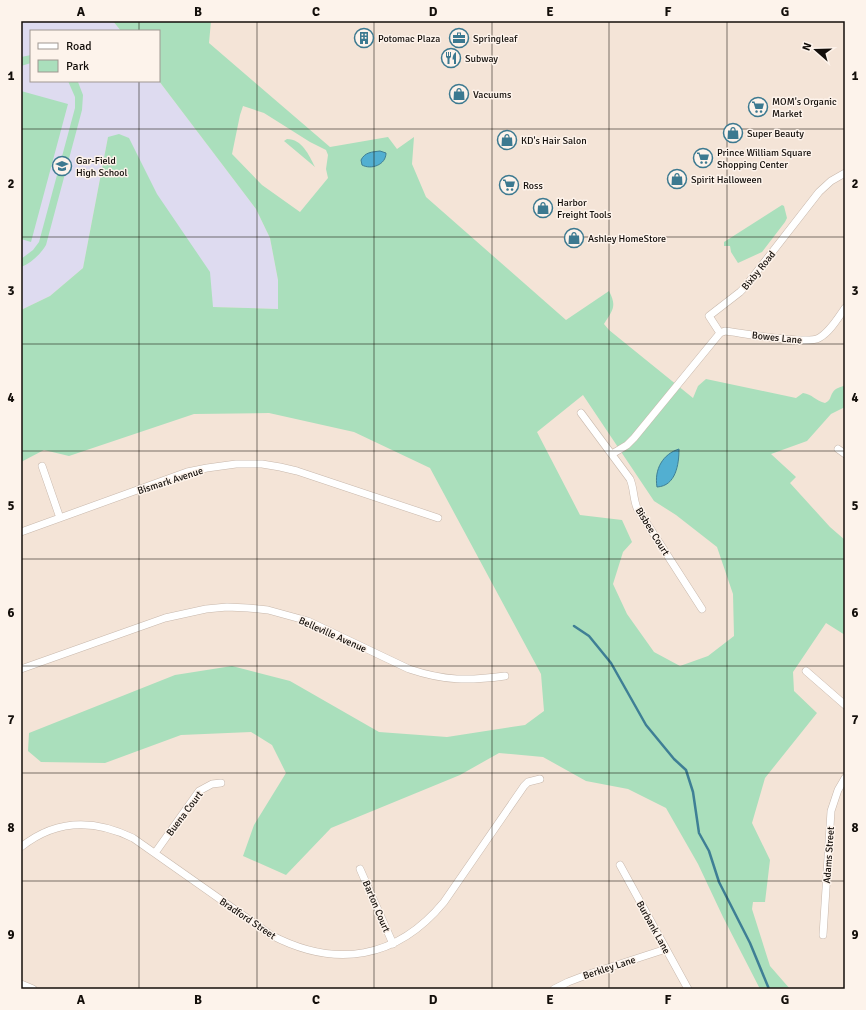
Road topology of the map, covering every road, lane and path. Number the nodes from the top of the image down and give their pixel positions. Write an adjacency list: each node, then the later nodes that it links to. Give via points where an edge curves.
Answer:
1 (845, 173): 3 (street, Bixby Road, via 819,192 746,287 708,316)
2 (845, 308): 3 (street, Bowes Lane, via 825,333 815,340 725,331)
3 (720, 333): 6 (street, via 634,438)
4 (581, 413): 6 (street, Bisbee Court)
5 (838, 449): 7 (street)
6 (612, 454): 12 (street, Bisbee Court, via 633,485 638,508)
7 (845, 454)
8 (42, 466): 9 (street)
9 (60, 518): 10 (street, Bismark Avenue, via 187,472 249,464 297,471); 11 (street, Bismark Avenue)
10 (438, 518)
11 (21, 532)
12 (702, 609)
13 (21, 669): 15 (street, Belleville Avenue, via 165,618 227,607 268,610 308,621 409,669 438,678 461,680)
14 (806, 671): 16 (street)
15 (505, 676)
16 (845, 705)
17 (845, 778): 24 (street, Adams Street, via 831,811)
18 (540, 779): 25 (street, Bradford Street, via 528,782 524,786 434,915 422,926)
19 (221, 783): 21 (street, Buena Court, via 212,784 199,791)
20 (21, 847): 21 (street, Bradford Street, via 53,829 78,824 118,830)
21 (155, 853): 25 (street, Bradford Street, via 270,935 298,947 341,955 368,952)
22 (620, 865): 26 (street, Burbank Lane)
23 (360, 869): 25 (street, Barton Court)
24 (823, 935)
25 (393, 944)
26 (666, 949): 29 (street, Berkley Lane, via 589,974); 30 (street, Burbank Lane)
27 (21, 984): 28 (street)
28 (33, 989)
29 (554, 989)
30 (688, 989)

